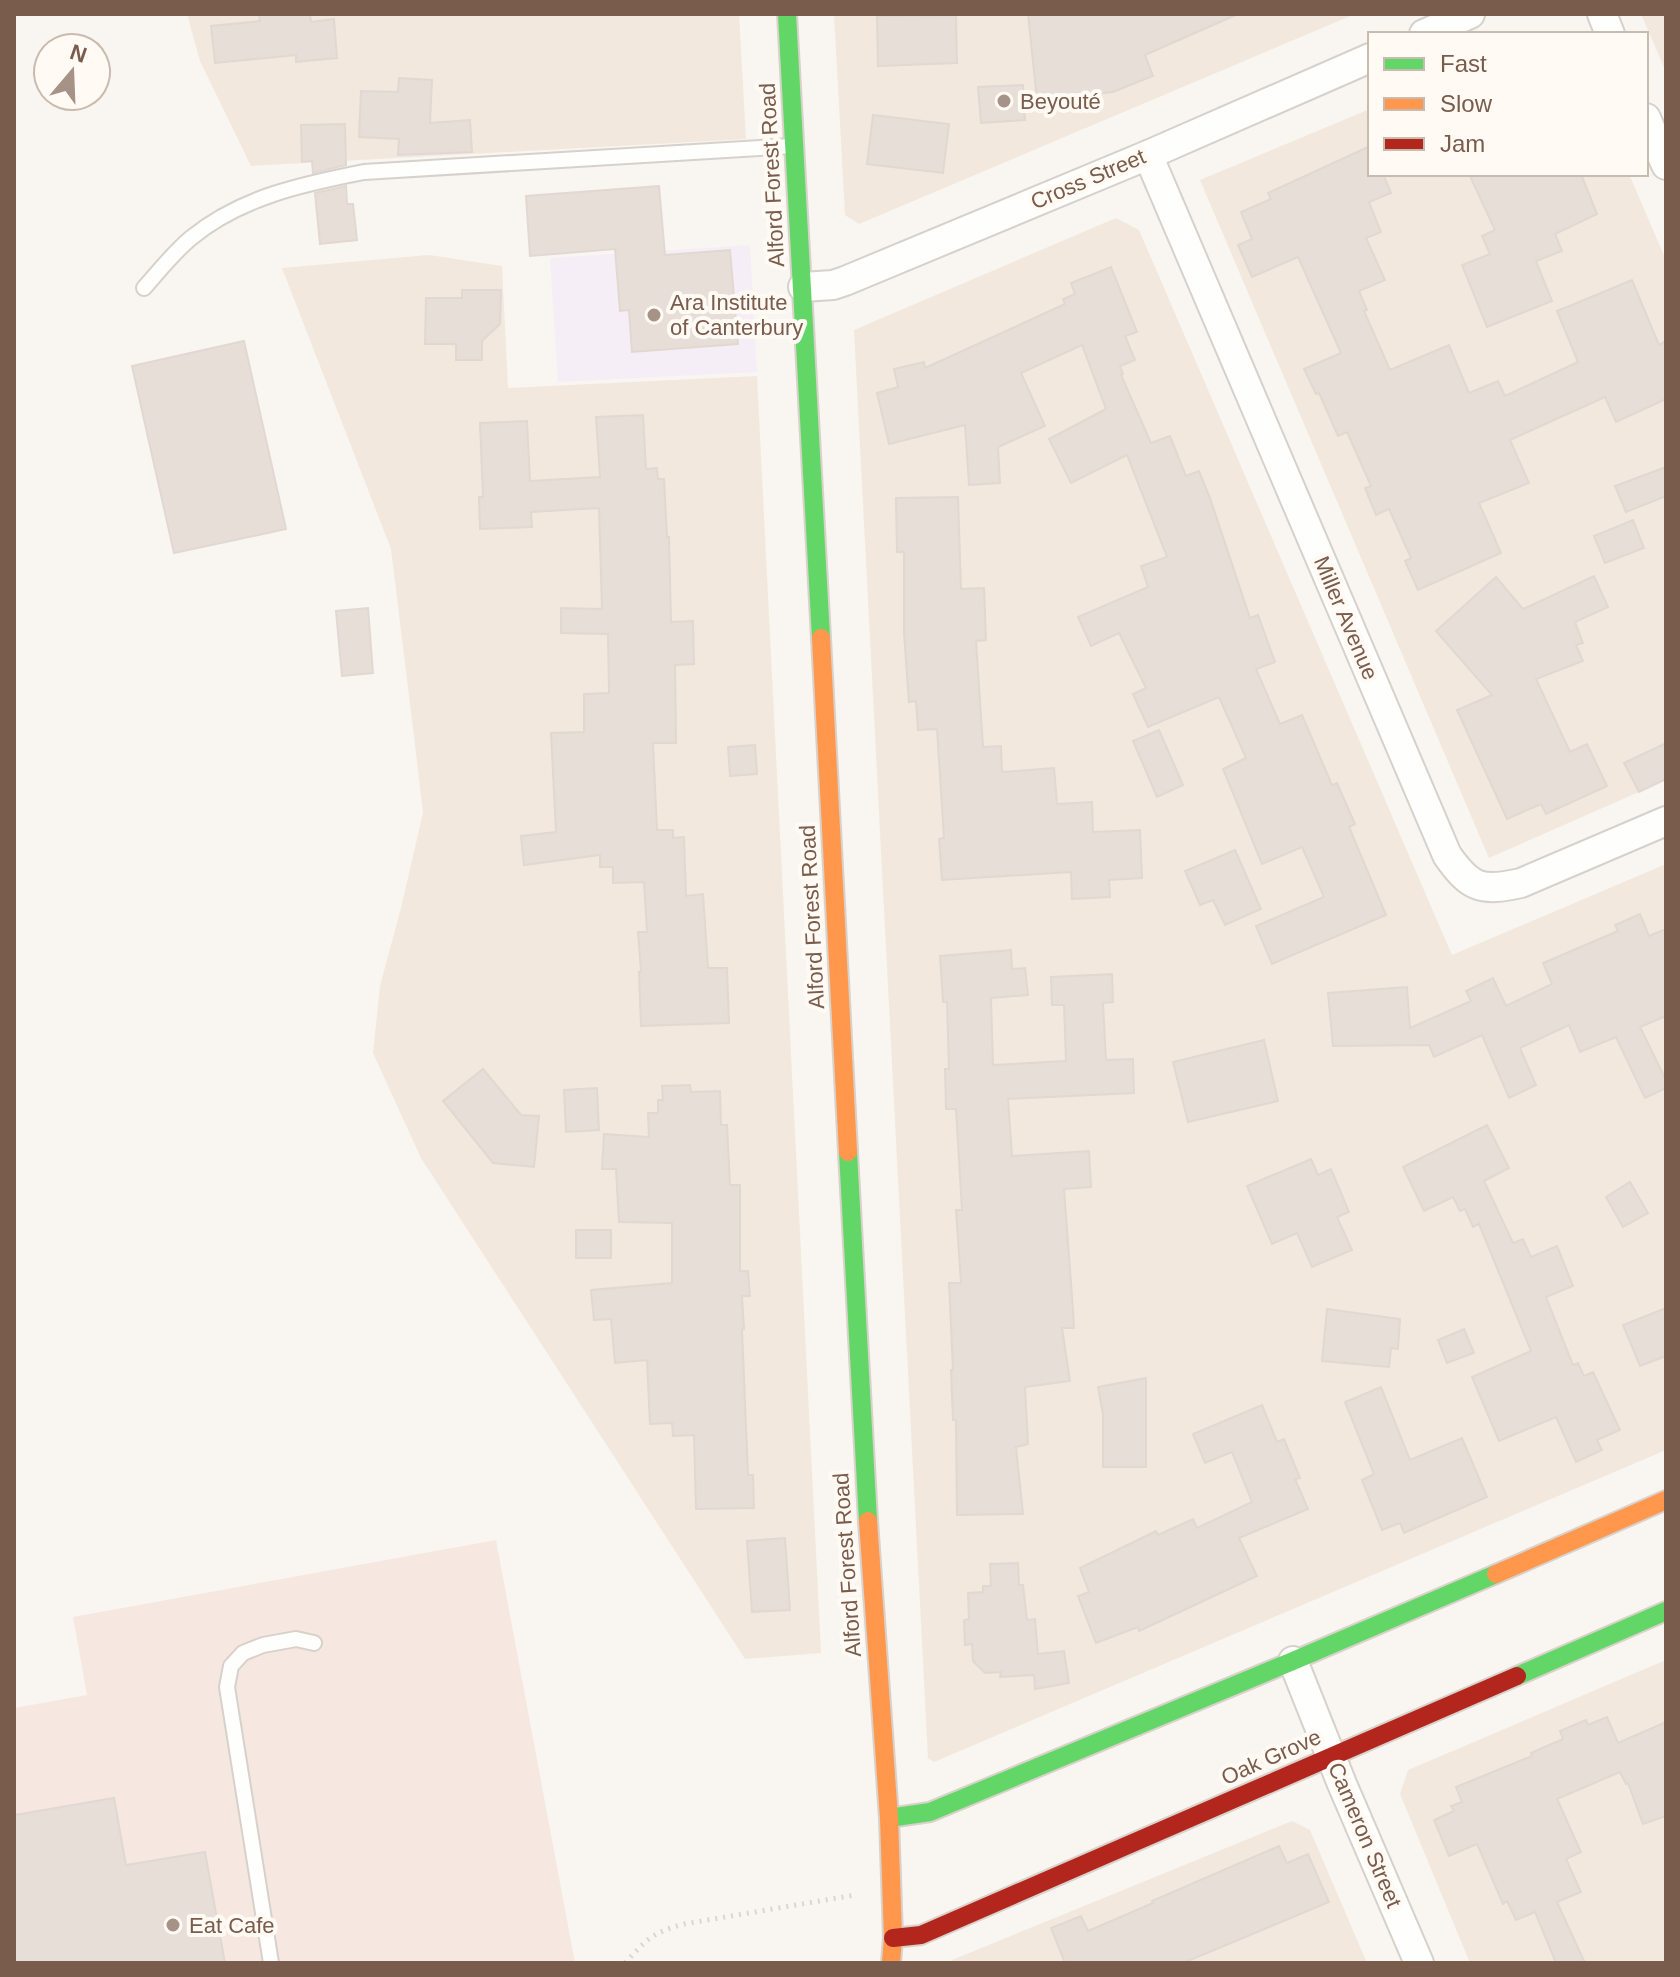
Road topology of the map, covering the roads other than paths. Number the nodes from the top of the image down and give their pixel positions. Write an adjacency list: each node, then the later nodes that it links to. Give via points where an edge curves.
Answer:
1 (787, 14): 6 (main road, Alford Forest Road)
2 (1470, 14): 3 (street)
3 (1429, 32)
4 (1368, 59): 7 (street, Cross Street)
5 (1648, 123): 8 (street)
6 (794, 146): 9 (main road, Alford Forest Road); 10 (lane, via 364,172 310,183 219,217 189,239)
7 (1148, 155): 9 (street, Cross Street, via 833,285); 11 (street, Miller Avenue, via 1440,840 1461,876 1480,887 1521,883)
8 (1666, 165)
9 (803, 287): 17 (main road, Alford Forest Road, via 872,1596)
10 (144, 288)
11 (1666, 821)
12 (1666, 1500): 15 (main road)
13 (1666, 1611): 16 (main road, Oak Grove)
14 (314, 1643): 19 (lane, via 296,1639 243,1653 231,1666 227,1687)
15 (1293, 1661): 16 (street, Cameron Street); 17 (main road, via 930,1812)
16 (1332, 1756): 18 (main road, Oak Grove, via 921,1935); 21 (street, Cameron Street)
17 (889, 1818): 18 (main road, Alford Forest Road)
18 (893, 1938): 20 (main road, Alford Forest Road)
19 (271, 1963)
20 (891, 1963)
21 (1419, 1963)

